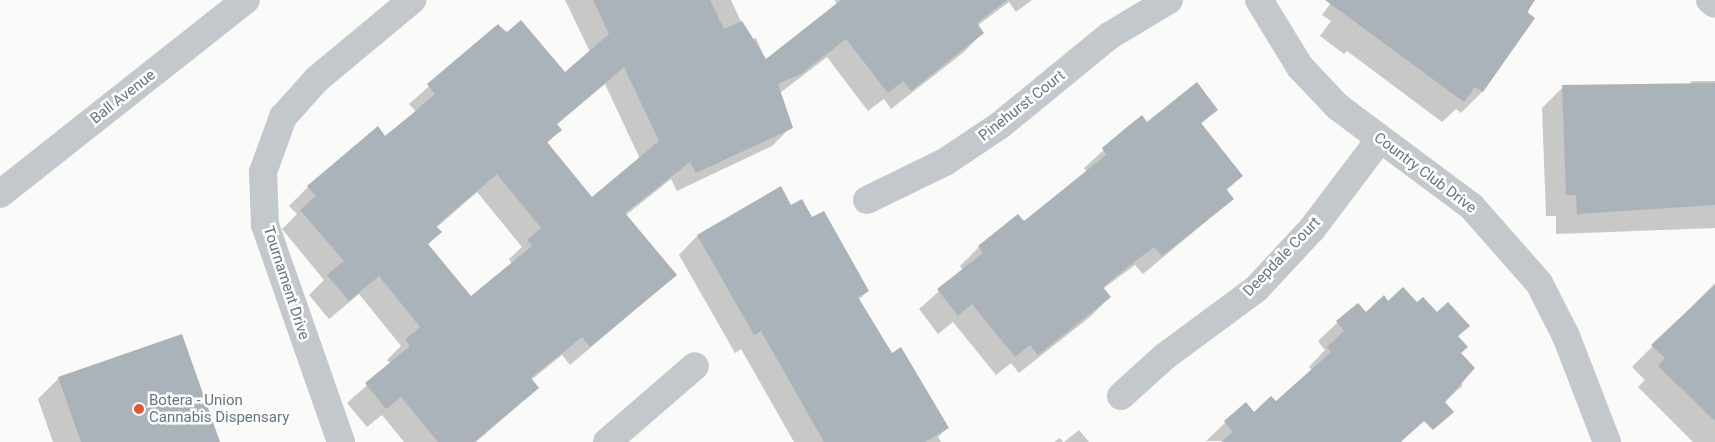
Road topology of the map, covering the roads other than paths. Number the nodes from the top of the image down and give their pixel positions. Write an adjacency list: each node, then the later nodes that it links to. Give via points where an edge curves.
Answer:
1 (246, 0): 8 (street, Ball Avenue)
2 (412, 0): 12 (street, Tournament Drive, via 317,79 282,118 263,172 266,225)
3 (1169, 0): 9 (street, Pinehurst Court, via 1109,36 999,126 953,157)
4 (1259, 0): 7 (street, Country Club Drive, via 1300,67 1338,107)
5 (1710, 0): 6 (street)
6 (1715, 4)
7 (1380, 139): 11 (street, Deepdale Court, via 1312,229 1256,289 1164,357); 14 (street, Country Club Drive, via 1472,207 1538,283 1566,336)
8 (0, 194)
9 (868, 200)
10 (695, 366): 13 (street)
11 (1121, 396)
12 (340, 442)
13 (607, 442)
14 (1607, 442)

